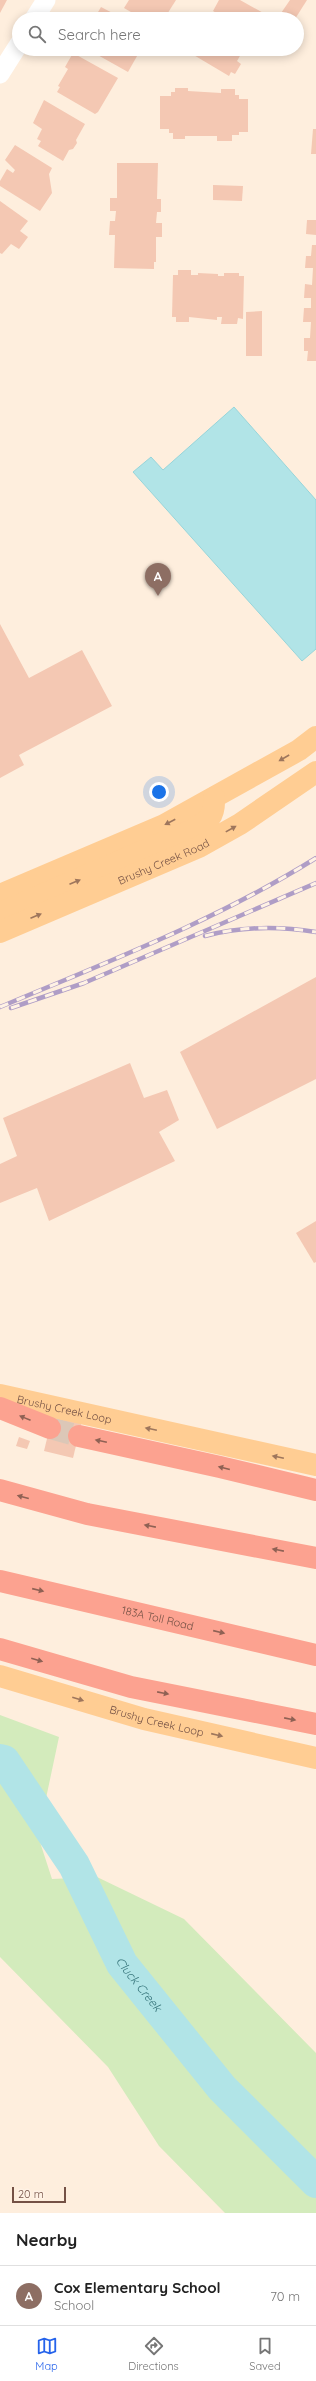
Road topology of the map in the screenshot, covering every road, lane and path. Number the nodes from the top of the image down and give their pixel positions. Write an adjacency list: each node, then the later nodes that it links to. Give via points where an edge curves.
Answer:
1 (46, 0): 2 (street)
2 (38, 12)
3 (12, 55): 4 (street)
4 (0, 74)
5 (316, 737): 7 (main road, one-way to 7, via 299,750)
6 (316, 772): 10 (main road, Brushy Creek Road, one-way to 6, via 199,847 240,824)
7 (214, 798): 8 (main road, one-way to 8, via 164,825); 9 (main road, one-way to 7, via 192,830 208,820 214,811)
8 (0, 895)
9 (0, 913)
10 (0, 932)
11 (0, 1396): 15 (main road, Brushy Creek Loop, one-way to 11)
12 (0, 1408): 13 (highway, one-way to 12)
13 (50, 1428)
14 (79, 1436): 17 (highway, one-way to 14)
15 (316, 1465)
16 (0, 1490): 18 (highway, one-way to 16, via 87,1514)
17 (316, 1490)
18 (316, 1558)
19 (0, 1581): 21 (highway, 183A Toll Road, one-way to 21)
20 (0, 1649): 23 (highway, one-way to 23, via 131,1687)
21 (316, 1655)
22 (0, 1676): 24 (main road, Brushy Creek Loop, one-way to 24, via 144,1719)
23 (316, 1724)
24 (316, 1758)

